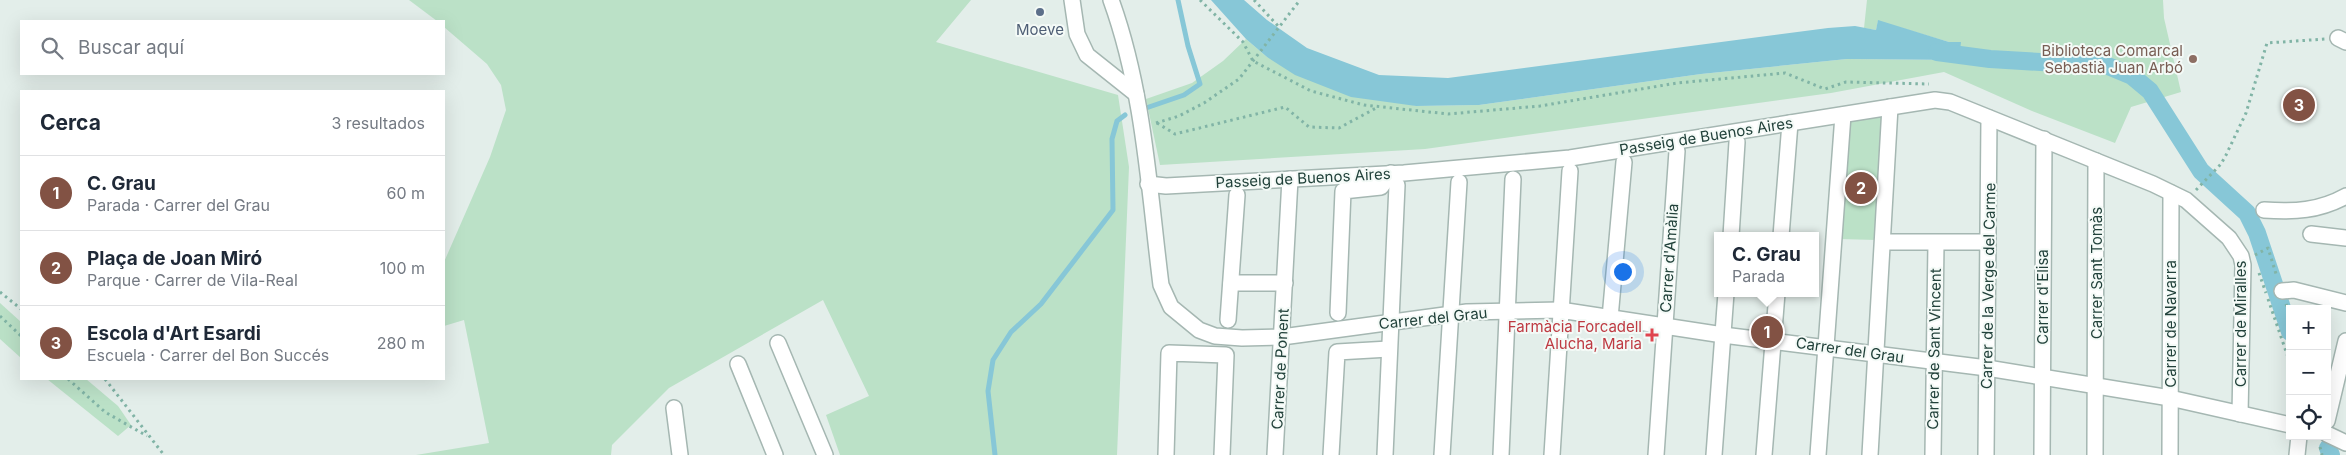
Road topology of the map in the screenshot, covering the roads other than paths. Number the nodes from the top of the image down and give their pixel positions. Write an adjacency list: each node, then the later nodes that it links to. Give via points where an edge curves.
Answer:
1 (1072, 0): 3 (street, via 1077,34 1087,56)
2 (1111, 0): 3 (street, Carrer del Grau)
3 (1136, 94): 18 (street, Carrer del Grau)
4 (1890, 107): 5 (street, Passeig de Buenos Aires); 6 (street, Passeig de Buenos Aires, via 1935,100 1950,102); 28 (street)
5 (1842, 115): 7 (street, Passeig de Buenos Aires); 50 (street)
6 (1989, 118): 8 (street, Passeig de Buenos Aires); 29 (street, Carrer de la Verge del Carme)
7 (1790, 123): 16 (street, Passeig de Buenos Aires, via 1570,158); 24 (street)
8 (2044, 140): 11 (street, Passeig de Buenos Aires); 56 (street, Carrer d'Elisa)
9 (1738, 142): 23 (street)
10 (1677, 151): 44 (street, Carrer d'Amàlia)
11 (2096, 161): 19 (street, Passeig de Buenos Aires); 57 (street, Carrer Sant Tomàs)
12 (1624, 162): 41 (street)
13 (1570, 171): 37 (street)
14 (1513, 178): 38 (street)
15 (1290, 179): 16 (street, Passeig de Buenos Aires); 18 (street, Passeig de Buenos Aires, via 1166,186); 32 (street, Carrer de Ponent)
16 (1394, 180): 39 (street, via 1382,187 1343,191); 43 (street)
17 (1459, 182): 40 (street)
18 (1148, 184): 46 (street, Carrer del Grau, via 1161,285 1171,307 1199,330 1215,336)
19 (2171, 193): 26 (street, Passeig de Buenos Aires, via 2186,200); 58 (street, Carrer de Navarra)
20 (1237, 195): 31 (street)
21 (2346, 196): 22 (street, via 2319,209 2292,212)
22 (2264, 210)
23 (1731, 232)
24 (1781, 232)
25 (2311, 234): 27 (street)
26 (2229, 238): 61 (street, Carrer de Miralles, via 2243,265)
27 (2346, 238)
28 (1884, 242): 30 (street); 52 (street)
29 (1988, 242): 30 (street); 55 (street, Carrer de la Verge del Carme)
30 (1936, 243): 53 (street, Carrer de Sant Vincent)
31 (1231, 283): 32 (street); 42 (street)
32 (1285, 283): 46 (street, Carrer de Ponent)
33 (2282, 291): 36 (street, via 2294,290)
34 (1726, 297): 45 (street)
35 (1777, 297): 47 (street)
36 (2346, 303)
37 (1560, 310): 38 (street, Carrer del Grau); 41 (street, Carrer del Grau); 76 (street)
38 (1507, 311): 40 (street, Carrer del Grau); 75 (street)
39 (1338, 313)
40 (1450, 314): 43 (street, Carrer del Grau); 74 (street)
41 (1610, 318): 44 (street, Carrer del Grau)
42 (1228, 320)
43 (1390, 322): 46 (street, Carrer del Grau); 51 (street)
44 (1664, 326): 45 (street, Carrer del Grau); 77 (street, Carrer d'Amàlia)
45 (1724, 335): 47 (street, Carrer del Grau); 78 (street)
46 (1282, 337): 71 (street, Carrer de Ponent)
47 (1773, 339): 50 (street, Carrer del Grau); 79 (street)
48 (2346, 341): 59 (street)
49 (778, 343): 68 (street)
50 (1825, 347): 52 (street, Carrer del Grau); 80 (street)
51 (1389, 349): 72 (street, via 1337,352); 73 (street)
52 (1876, 355): 53 (street, Carrer del Grau); 81 (street)
53 (1934, 362): 55 (street, Carrer del Grau); 82 (street, Carrer de Sant Vincent)
54 (738, 364): 67 (street)
55 (1987, 368): 56 (street, Carrer del Grau); 83 (street, Carrer de la Verge del Carme)
56 (2042, 377): 57 (street, Carrer del Grau); 84 (street, Carrer d'Elisa)
57 (2096, 386): 58 (street, Carrer del Grau); 85 (street, Carrer Sant Tomàs)
58 (2170, 398): 61 (street, Carrer del Grau); 86 (street, Carrer de Navarra)
59 (2331, 404)
60 (674, 408): 66 (street)
61 (2240, 414): 62 (street, Carrer del Grau)
62 (2286, 424)
63 (2331, 436): 65 (street)
64 (2298, 440): 87 (street)
65 (2346, 443)
66 (680, 455)
67 (775, 455)
68 (825, 455)
69 (1166, 455): 70 (street, via 1169,354 1226,356)
70 (1222, 455)
71 (1275, 455)
72 (1331, 455)
73 (1385, 455)
74 (1442, 455)
75 (1501, 455)
76 (1552, 455)
77 (1656, 455)
78 (1714, 455)
79 (1764, 455)
80 (1818, 455)
81 (1870, 455)
82 (1933, 455)
83 (1986, 455)
84 (2042, 455)
85 (2095, 455)
86 (2170, 455)
87 (2296, 455)

